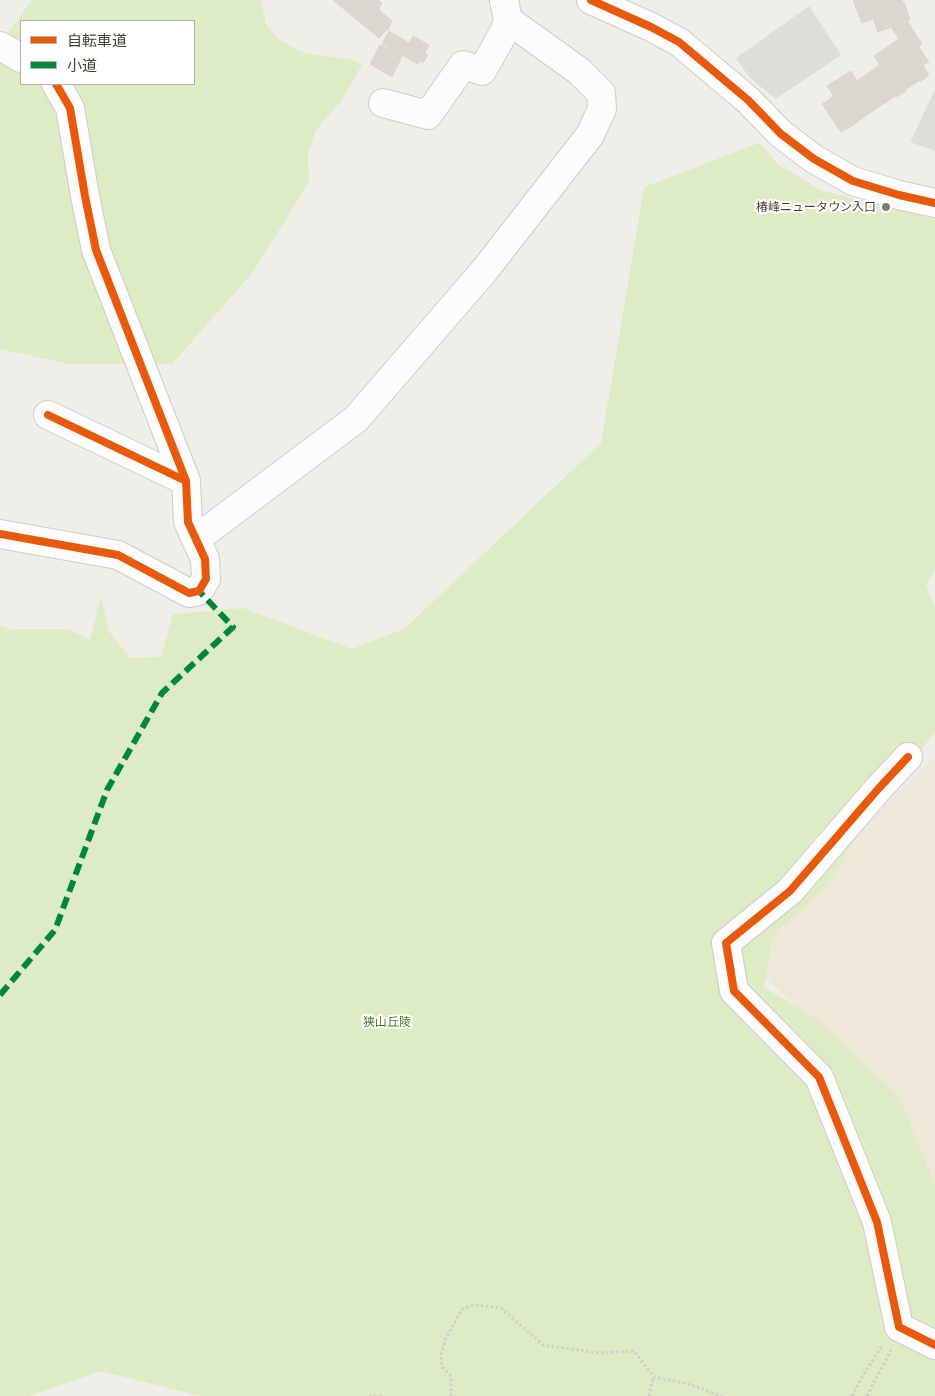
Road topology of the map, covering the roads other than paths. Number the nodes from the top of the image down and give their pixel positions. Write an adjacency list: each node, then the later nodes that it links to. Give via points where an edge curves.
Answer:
1 (590, 0): 7 (street, via 679,42 814,159 853,181)
2 (506, 10): 6 (street, via 504,32 482,70 463,65 428,115); 11 (street, via 579,71 600,93 602,109 590,135 484,271 356,419)
3 (0, 46): 4 (street)
4 (20, 57)
5 (57, 85): 9 (street, via 70,108 96,250)
6 (383, 102)
7 (935, 203)
8 (48, 415): 9 (street)
9 (186, 481): 11 (street, via 188,522)
10 (0, 534): 11 (street, via 118,555 189,593 199,591 206,578 205,559)
11 (196, 539)
12 (908, 757): 13 (street, via 790,891 726,943 734,991 818,1077 877,1222)
13 (916, 1336)

